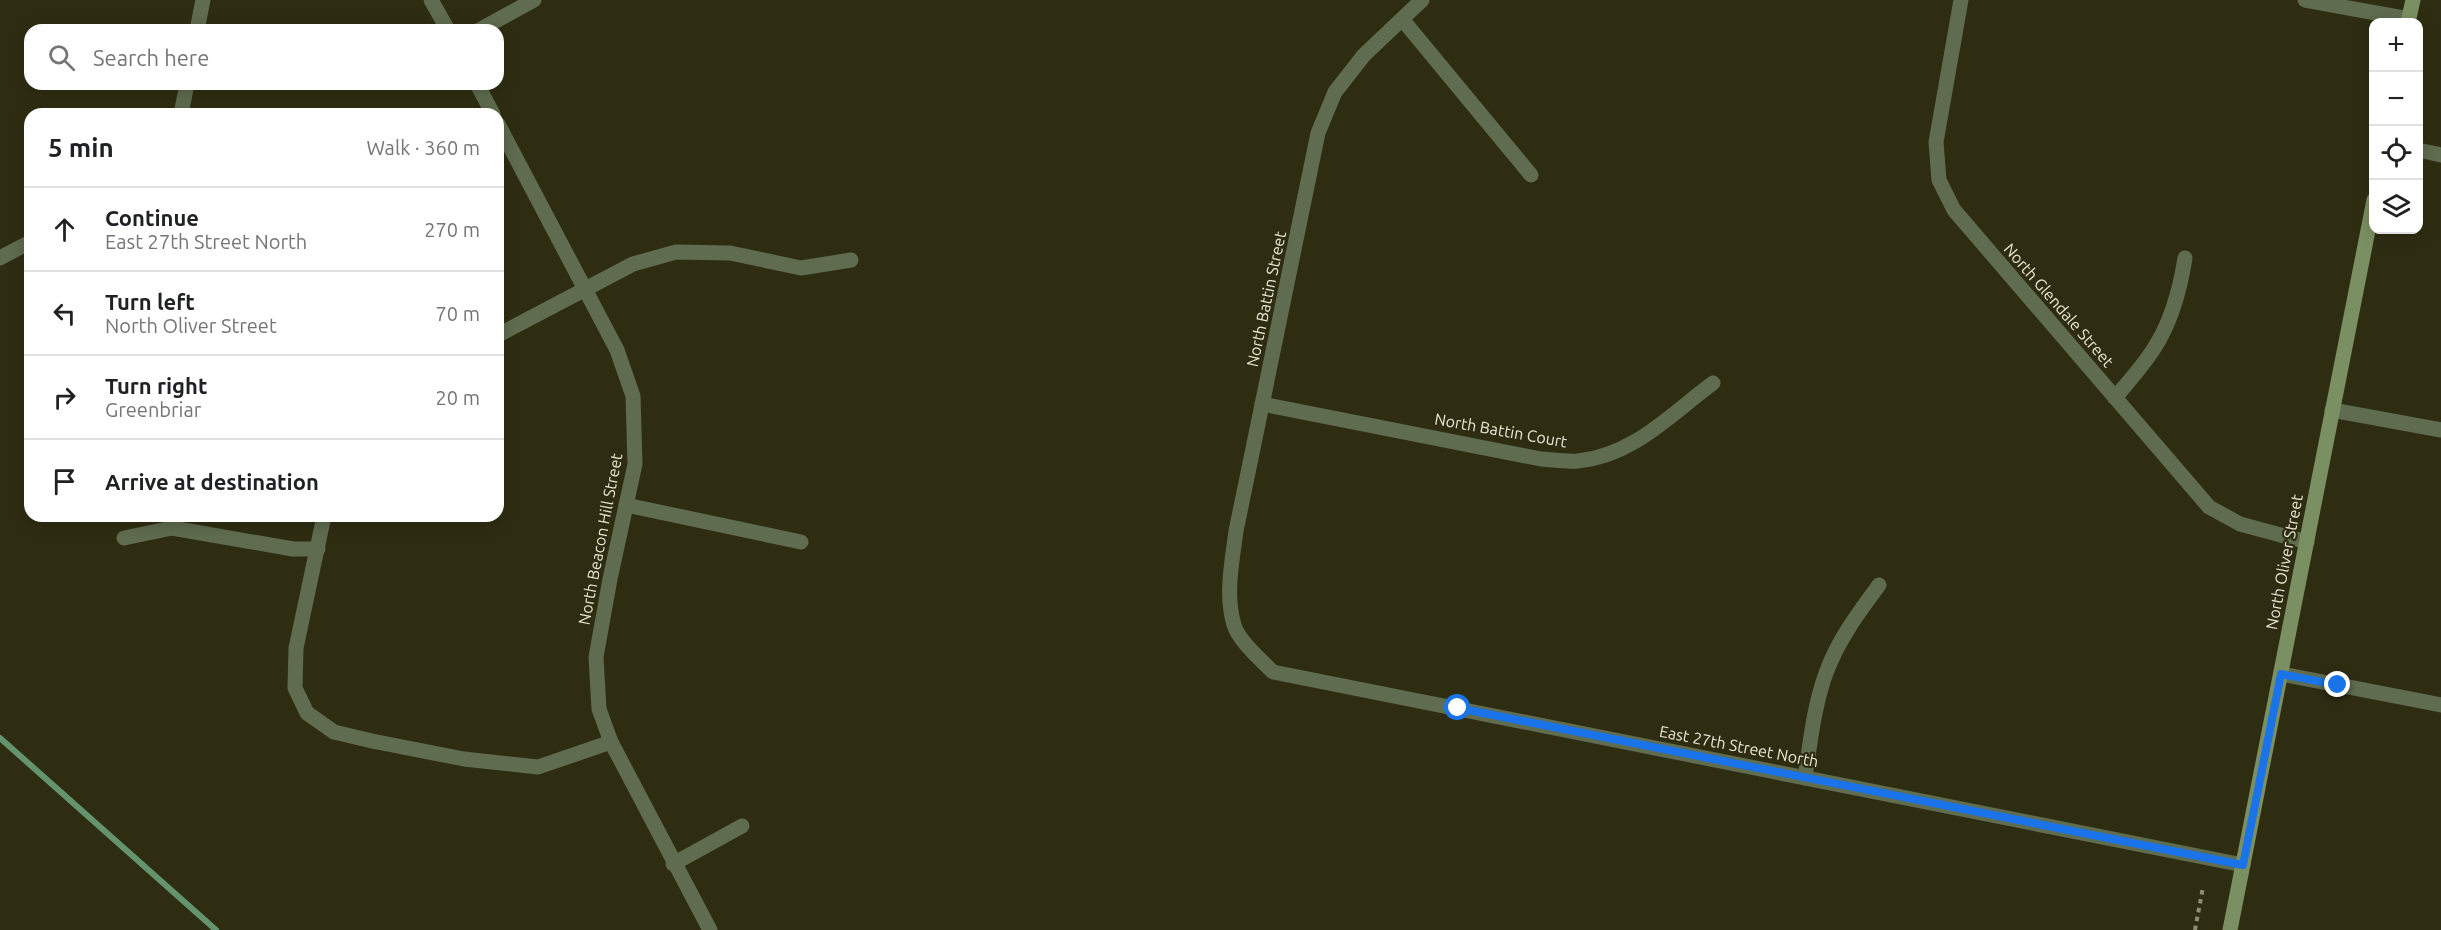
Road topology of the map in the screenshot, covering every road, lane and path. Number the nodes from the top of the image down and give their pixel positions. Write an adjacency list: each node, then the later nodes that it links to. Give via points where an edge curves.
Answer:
1 (203, 0): 11 (street)
2 (431, 0): 12 (street)
3 (534, 0): 13 (street)
4 (1422, 0): 10 (street, North Battin Street)
5 (1961, 0): 30 (street, North Glendale Street, via 1936,142 1939,180 1954,210)
6 (2305, 0): 8 (street)
7 (2413, 0): 9 (main road)
8 (2394, 18)
9 (2410, 18)
10 (1402, 19): 21 (street); 31 (street, North Battin Street, via 1364,55 1335,92 1318,133)
11 (198, 24)
12 (445, 24)
13 (490, 24)
14 (186, 90): 16 (street)
15 (480, 90): 17 (street)
16 (182, 108)
17 (490, 108)
18 (504, 135): 27 (street, North Beacon Hill Street)
19 (2423, 151): 20 (street)
20 (2441, 154)
21 (1531, 175)
22 (2369, 220): 32 (main road, North Oliver Street)
23 (24, 245): 24 (street)
24 (0, 258)
25 (2185, 258): 30 (street, via 2172,311 2154,350)
26 (850, 260): 27 (street, via 801,268 730,253 676,252 633,264)
27 (585, 289): 28 (street); 34 (street, North Beacon Hill Street, via 617,350 633,396 635,464)
28 (504, 332)
29 (1713, 383): 31 (street, North Battin Court, via 1616,453 1577,461 1541,459)
30 (2115, 398): 38 (street, North Glendale Street, via 2209,507 2240,524)
31 (1262, 404): 41 (street, North Battin Street, via 1236,531 1229,591 1234,626)
32 (2332, 410): 33 (street); 38 (main road, North Oliver Street)
33 (2441, 430)
34 (626, 505): 37 (street); 44 (street, North Beacon Hill Street, via 596,657 599,709)
35 (323, 522): 39 (street)
36 (124, 538): 39 (street, via 172,528 293,549)
37 (801, 542)
38 (2307, 542): 42 (main road, North Oliver Street)
39 (318, 549): 44 (street, via 296,648 295,688 307,713 334,732 464,759 538,767)
40 (1879, 585): 45 (street, via 1849,627 1826,672 1812,725)
41 (1243, 638): 45 (street, East 27th Street North, via 1273,672)
42 (2281, 674): 43 (street); 48 (main road, North Oliver Street)
43 (2441, 705)
44 (611, 742): 47 (street, North Beacon Hill Street)
45 (1805, 778): 48 (street, East 27th Street North)
46 (742, 826): 47 (street)
47 (673, 864): 50 (street, North Beacon Hill Street)
48 (2243, 865): 52 (main road, North Oliver Street)
49 (2203, 887): 51 (path)
50 (710, 930)
51 (2195, 930)
52 (2230, 930)

